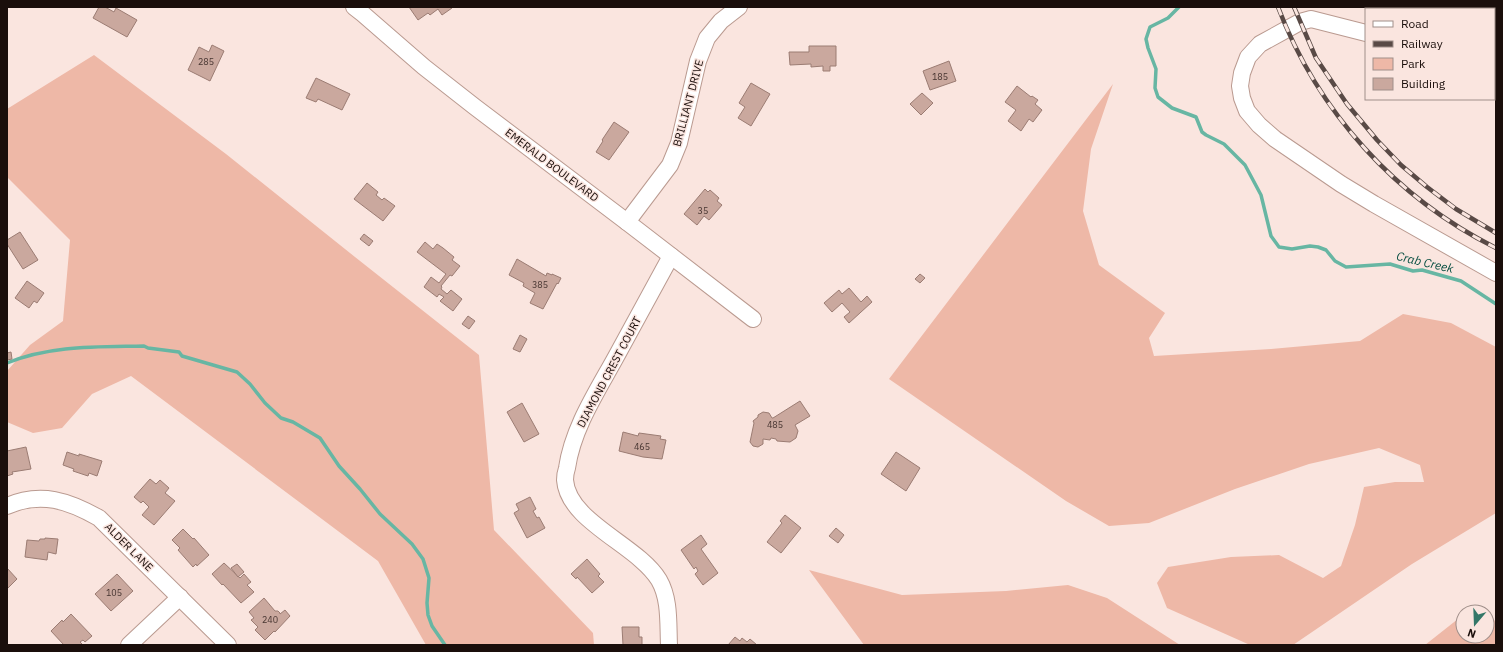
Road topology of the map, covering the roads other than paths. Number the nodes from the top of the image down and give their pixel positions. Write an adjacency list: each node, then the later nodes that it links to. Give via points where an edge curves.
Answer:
1 (354, 7): 4 (street, EMERALD BOULEVARD, via 424,68)
2 (739, 7): 4 (street, BRILLIANT DRIVE, via 721,21 707,38 698,61 679,142 670,165)
3 (1365, 33): 6 (street, via 1311,19 1300,22 1260,44 1248,57 1242,72 1240,86 1247,111 1275,139 1341,184)
4 (627, 222): 5 (street, EMERALD BOULEVARD)
5 (671, 256): 7 (street, EMERALD BOULEVARD); 12 (street, DIAMOND CREST COURT, via 579,427 569,455 565,480 570,497 582,513 644,562 658,580 667,600)
6 (1496, 272)
7 (753, 319)
8 (7, 506): 9 (street, ALDER LANE, via 35,498 58,500 80,507 99,518)
9 (180, 597): 10 (street); 11 (street, ALDER LANE)
10 (129, 645)
11 (228, 645)
12 (669, 645)

